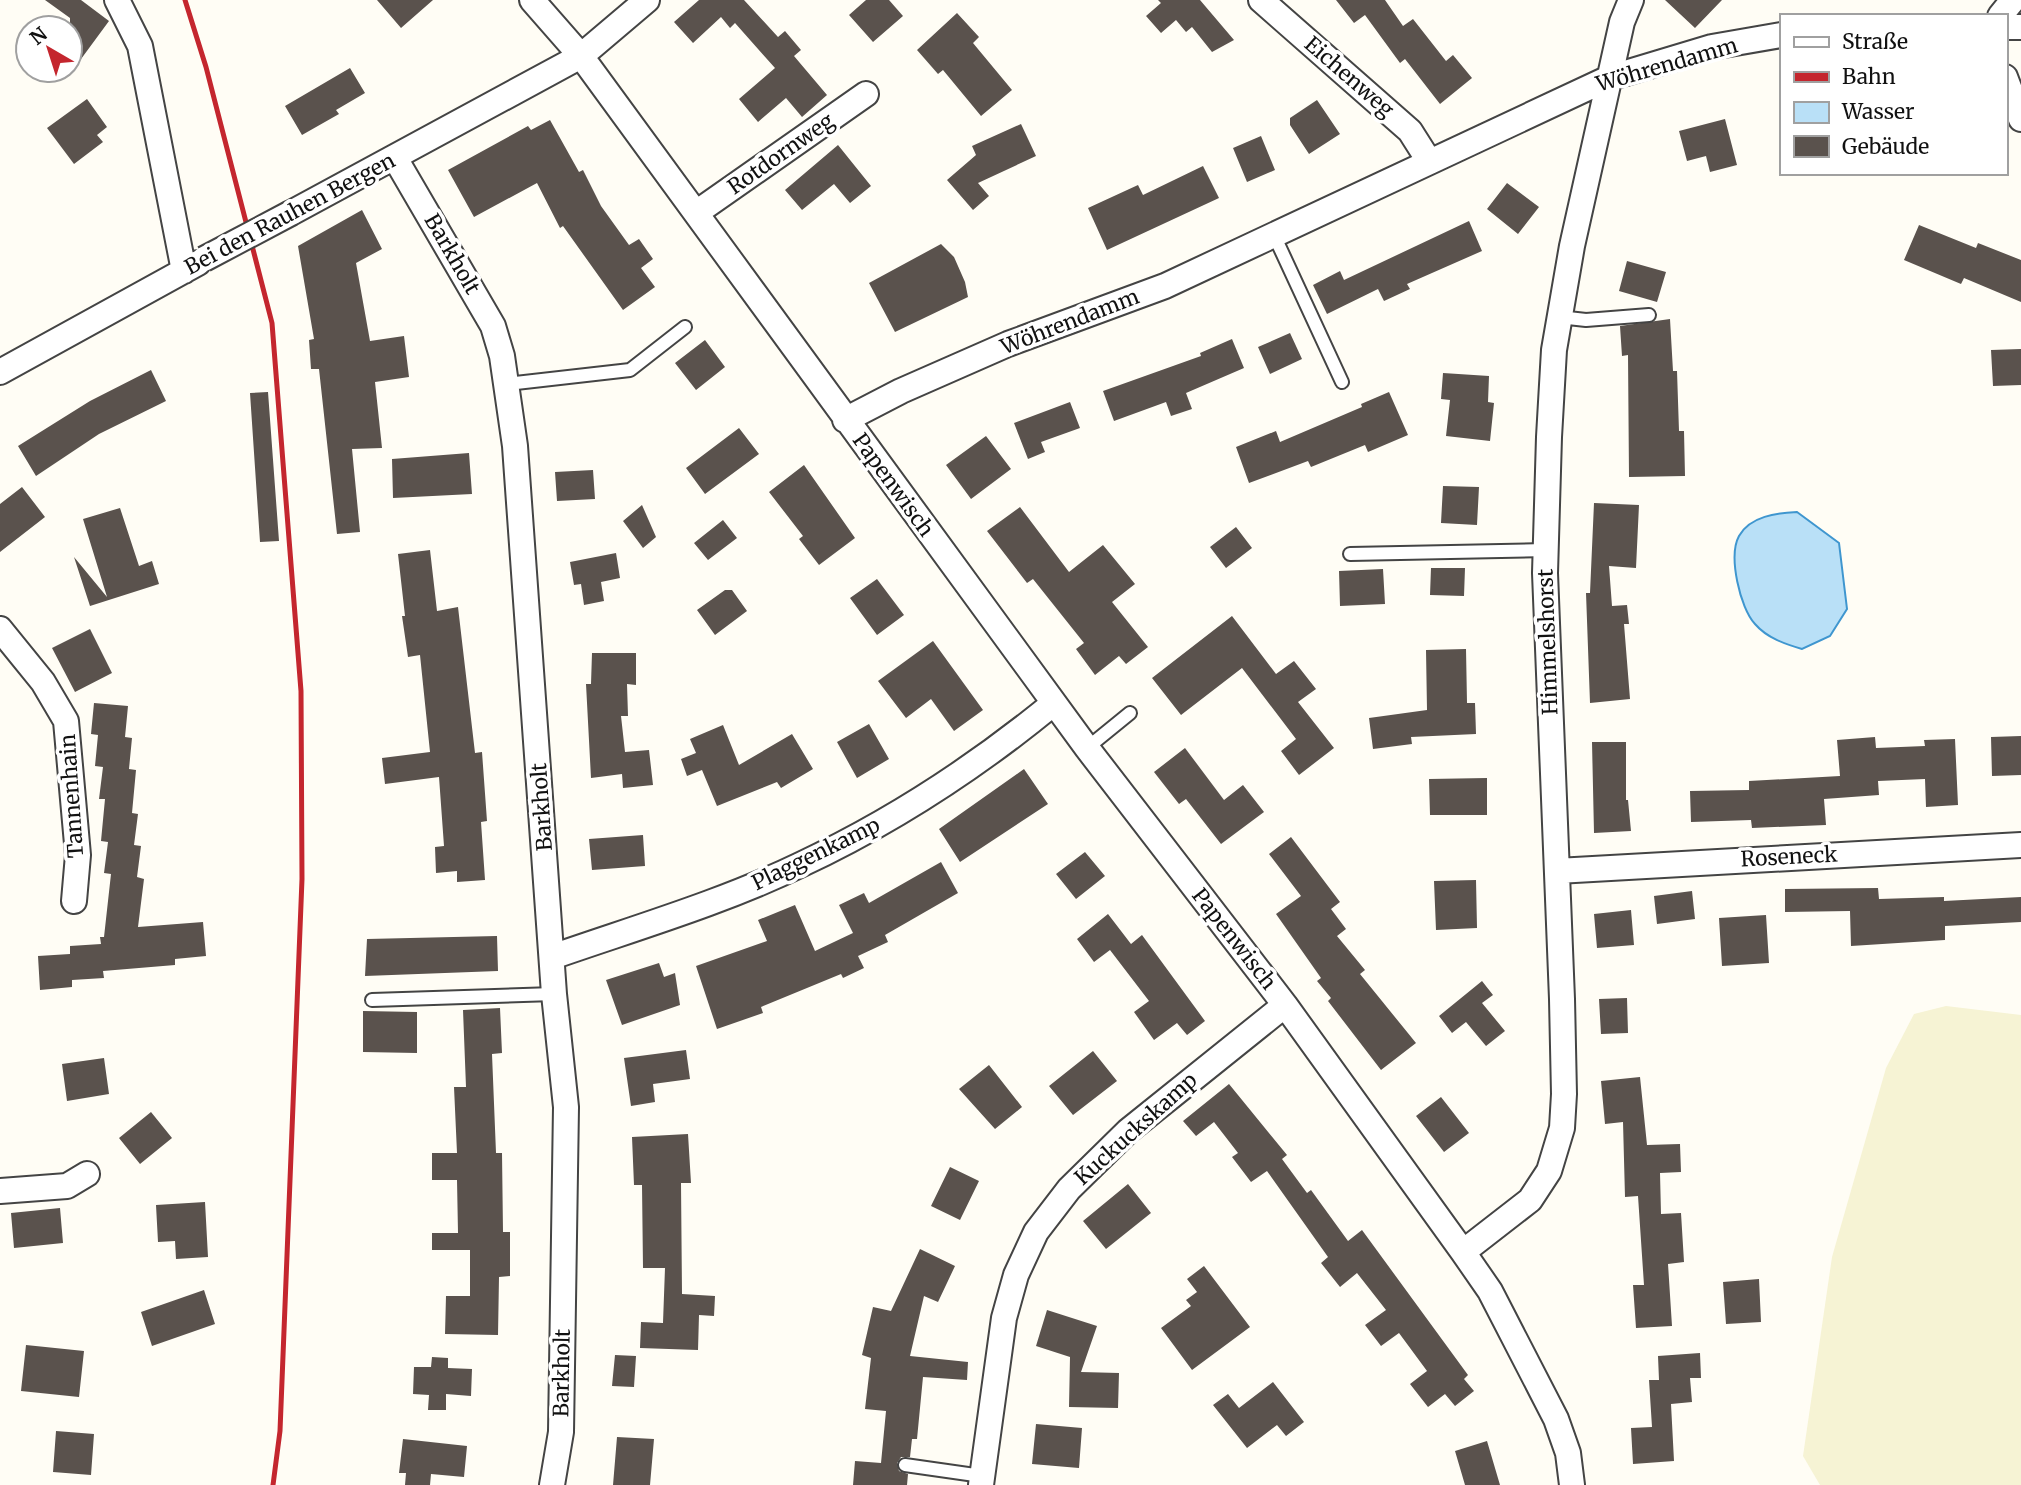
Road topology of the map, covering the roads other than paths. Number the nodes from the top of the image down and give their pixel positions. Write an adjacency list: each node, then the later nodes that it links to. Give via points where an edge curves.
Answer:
1 (117, 0): 18 (street, via 140,46)
2 (532, 0): 9 (street)
3 (647, 0): 9 (street, Bei den Rauhen Bergen)
4 (1261, 0): 15 (street, Eichenweg, via 1410,131)
5 (1631, 0): 10 (street, Himmelshorst)
6 (2013, 0): 7 (street)
7 (2002, 14)
8 (1780, 35): 10 (street, Wöhrendamm, via 1712,47)
9 (581, 56): 14 (street, Bei den Rauhen Bergen); 16 (street)
10 (1609, 78): 15 (street, Wöhrendamm); 20 (street, Himmelshorst)
11 (2007, 82): 13 (street)
12 (866, 94): 16 (street, Rotdornweg)
13 (2021, 119)
14 (395, 158): 18 (street, Bei den Rauhen Bergen, bridge); 24 (street, Barkholt, via 494,326)
15 (1429, 161): 17 (street, Wöhrendamm)
16 (696, 213): 25 (street)
17 (1274, 234): 23 (lane); 25 (street, Wöhrendamm, via 1165,286 1008,344)
18 (194, 265): 22 (street, Bei den Rauhen Bergen)
19 (1649, 315): 20 (lane, via 1586,320)
20 (1559, 317): 26 (street, Himmelshorst, via 1550,412)
21 (685, 327): 24 (lane, via 630,370)
22 (0, 372)
23 (1342, 382)
24 (507, 384): 35 (street, Barkholt, via 520,492)
25 (845, 420): 29 (street, Papenwisch)
26 (1546, 550): 27 (lane); 33 (street, Himmelshorst)
27 (1350, 554)
28 (0, 629): 34 (street, Tannenhain, via 43,682 66,721 78,855)
29 (1054, 703): 31 (street, Papenwisch); 35 (street, Plaggenkamp, via 972,767 909,808 799,866)
30 (1130, 713): 31 (lane)
31 (1087, 748): 38 (street, Papenwisch)
32 (2021, 845): 33 (street, Roseneck)
33 (1557, 871): 41 (street, Himmelshorst, via 1562,1128 1549,1171 1530,1200)
34 (74, 901)
35 (552, 957): 36 (street, Barkholt)
36 (554, 994): 37 (lane); 44 (street, Barkholt, via 566,1107 561,1432)
37 (372, 1000)
38 (1285, 1005): 41 (street, Papenwisch); 43 (street, Kuckuckskamp, via 1119,1139 1069,1189 1036,1232 1016,1275 1004,1318)
39 (87, 1174): 40 (street, via 67,1186)
40 (0, 1191)
41 (1463, 1252): 45 (street, Papenwisch, via 1490,1291 1556,1419 1569,1453)
42 (905, 1465): 43 (lane)
43 (981, 1481)
44 (552, 1485)
45 (1572, 1485)

